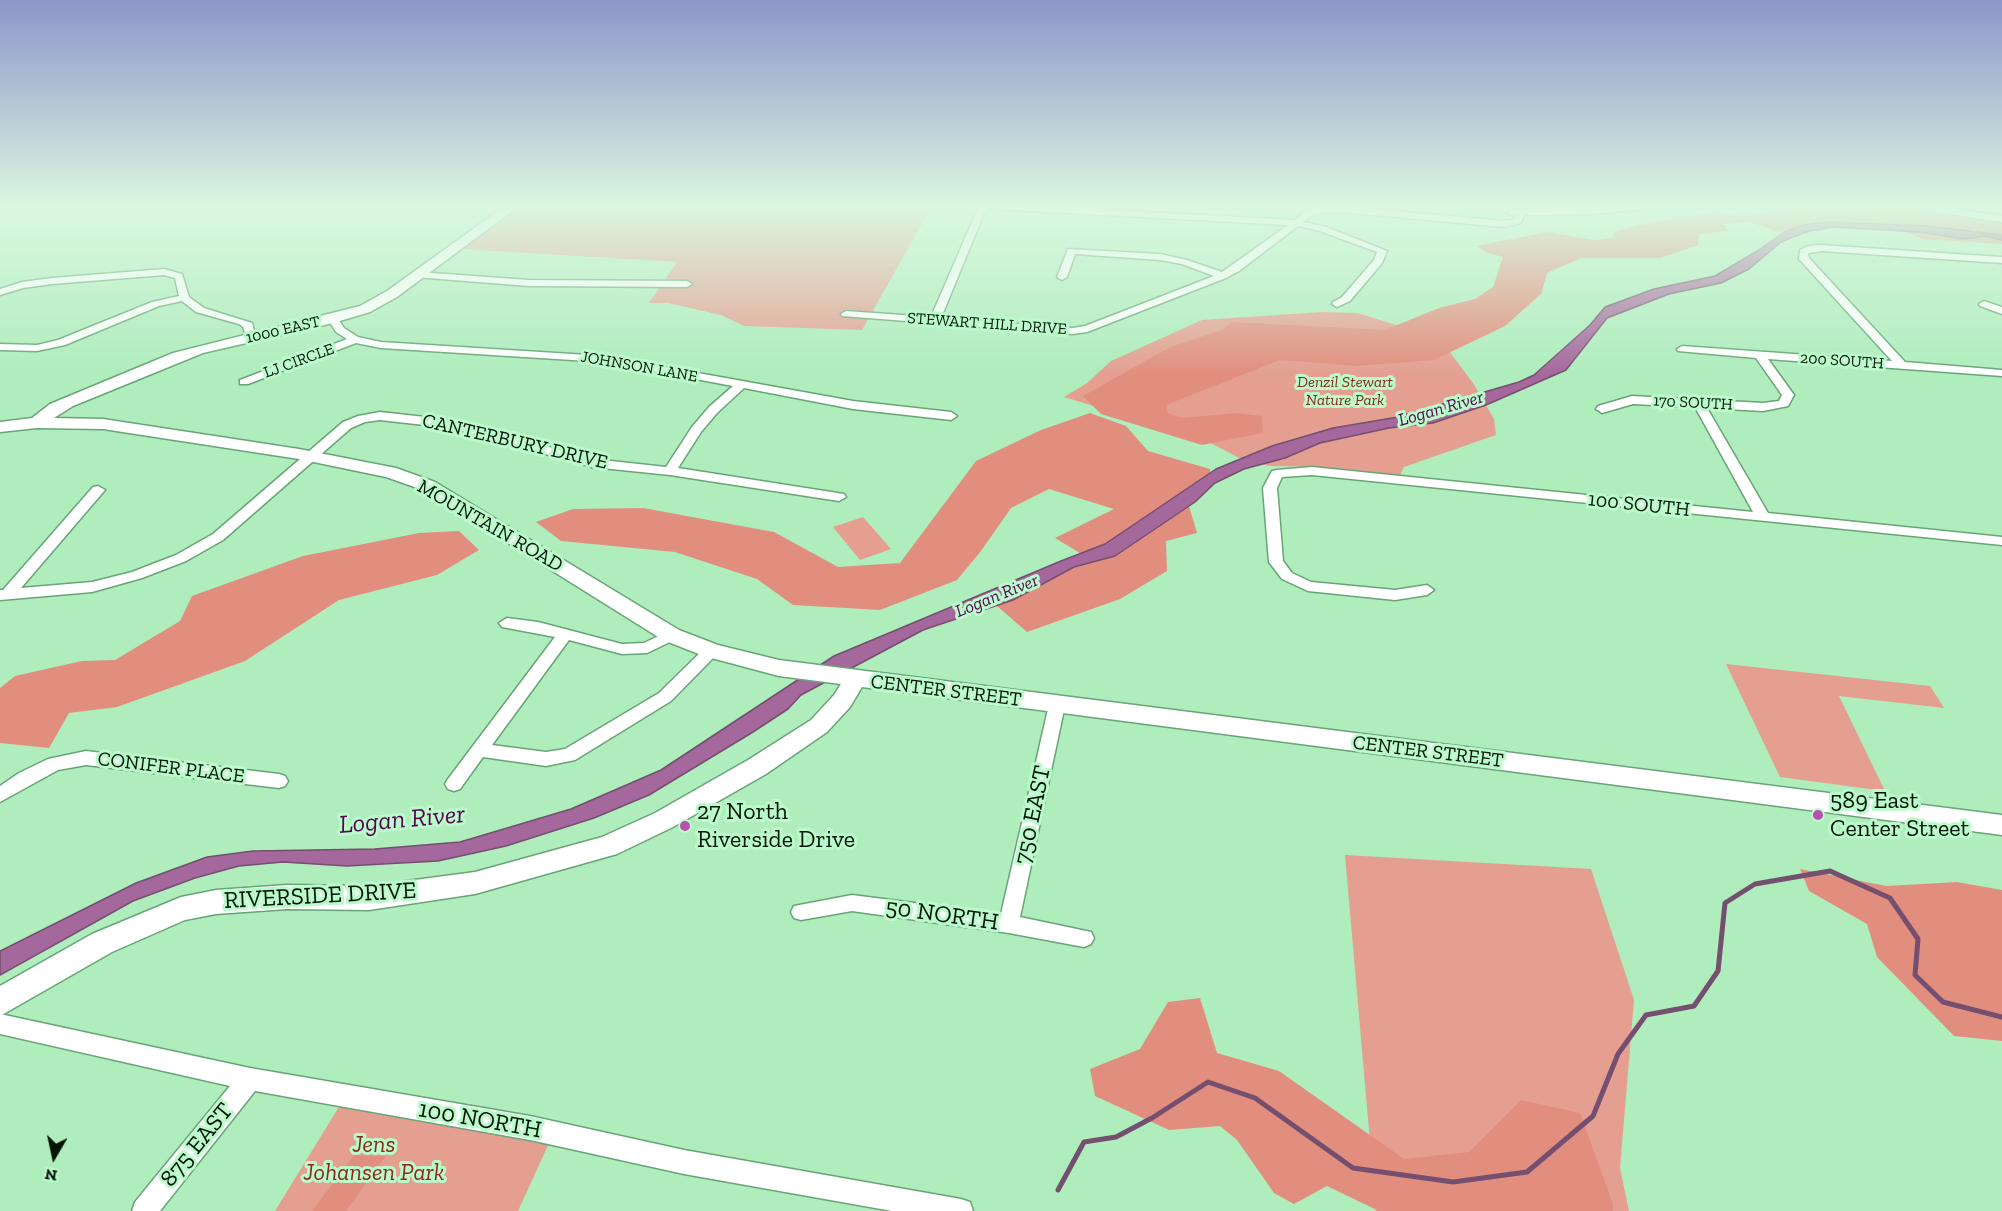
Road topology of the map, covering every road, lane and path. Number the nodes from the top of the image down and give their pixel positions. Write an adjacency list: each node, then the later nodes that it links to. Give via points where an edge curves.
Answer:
1 (435, 263): 8 (street, 1000 EAST)
2 (959, 263): 19 (street)
3 (1067, 263): 10 (street)
4 (1185, 263): 9 (street)
5 (1244, 263): 9 (street, STEWART HILL DRIVE)
6 (1378, 263): 14 (street, via 1346,299)
7 (1807, 263): 25 (street)
8 (418, 275): 11 (street, via 529,283); 18 (street, 1000 EAST, via 380,302)
9 (1223, 276): 19 (street, STEWART HILL DRIVE, via 1080,330)
10 (1062, 277)
11 (687, 284)
12 (0, 292): 13 (street, via 52,281 164,272 179,276)
13 (184, 298): 20 (street, via 200,310 243,322); 22 (street, via 156,304 61,343 37,348)
14 (1336, 304)
15 (1984, 304): 16 (street)
16 (2002, 311)
17 (846, 314): 19 (street, STEWART HILL DRIVE)
18 (333, 319): 20 (street, 1000 EAST); 21 (street, via 340,330)
19 (935, 320)
20 (251, 338): 32 (street, 1000 EAST, via 178,357 67,403)
21 (355, 340): 27 (street, LJ CIRCLE); 28 (street, JOHNSON LANE, via 381,345 604,359)
22 (0, 347)
23 (1682, 349): 24 (street, 200 SOUTH)
24 (1760, 355): 25 (street, 200 SOUTH); 29 (street, 170 SOUTH, via 1788,395 1784,404 1763,407)
25 (1902, 366): 26 (street, 200 SOUTH)
26 (2002, 373)
27 (244, 382)
28 (741, 386): 31 (street, JOHNSON LANE); 35 (street, via 696,430)
29 (1699, 403): 30 (street, 170 SOUTH, via 1632,400); 38 (street)
30 (1602, 409)
31 (951, 416)
32 (37, 423): 33 (street, MOUNTAIN ROAD); 34 (street, MOUNTAIN ROAD, via 103,424)
33 (0, 427)
34 (310, 456): 35 (street, CANTERBURY DRIVE, via 347,425 380,416 452,424 592,463); 41 (street, CANTERBURY DRIVE, via 218,537 181,558 92,587); 44 (street, MOUNTAIN ROAD, via 390,472 429,486)
35 (670, 471): 37 (street, CANTERBURY DRIVE)
36 (98, 490): 41 (street)
37 (839, 497)
38 (1763, 517): 39 (street, 100 SOUTH); 40 (street, 100 SOUTH, via 1312,471 1277,474 1270,488 1276,562 1287,576 1308,586 1384,594)
39 (2002, 541)
40 (1427, 590)
41 (4, 595)
42 (507, 623): 43 (street)
43 (565, 635): 44 (street, via 622,649 647,648); 48 (street)
44 (670, 635): 45 (street, MOUNTAIN ROAD)
45 (712, 651): 46 (street, MOUNTAIN ROAD, via 779,668); 48 (street, via 665,698 569,755 546,759)
46 (855, 679): 47 (street, CENTER STREET); 56 (street, RIVERSIDE DRIVE, via 842,701 819,726 664,820 608,846 475,884 369,898 287,897 216,902 181,909 102,943)
47 (1057, 705): 52 (street, CENTER STREET); 54 (street, 750 EAST)
48 (479, 750): 50 (street)
49 (279, 781): 51 (street, CONIFER PLACE, via 86,758 54,764)
50 (454, 784)
51 (0, 795)
52 (2002, 825)
53 (801, 912): 54 (street, 50 NORTH, via 852,903)
54 (1009, 924): 55 (street, 50 NORTH)
55 (1084, 938)
56 (0, 1002)
57 (0, 1024): 58 (street, 100 NORTH)
58 (250, 1079): 59 (street, 875 EAST); 60 (street, 100 NORTH)
59 (144, 1211)
60 (961, 1211)

